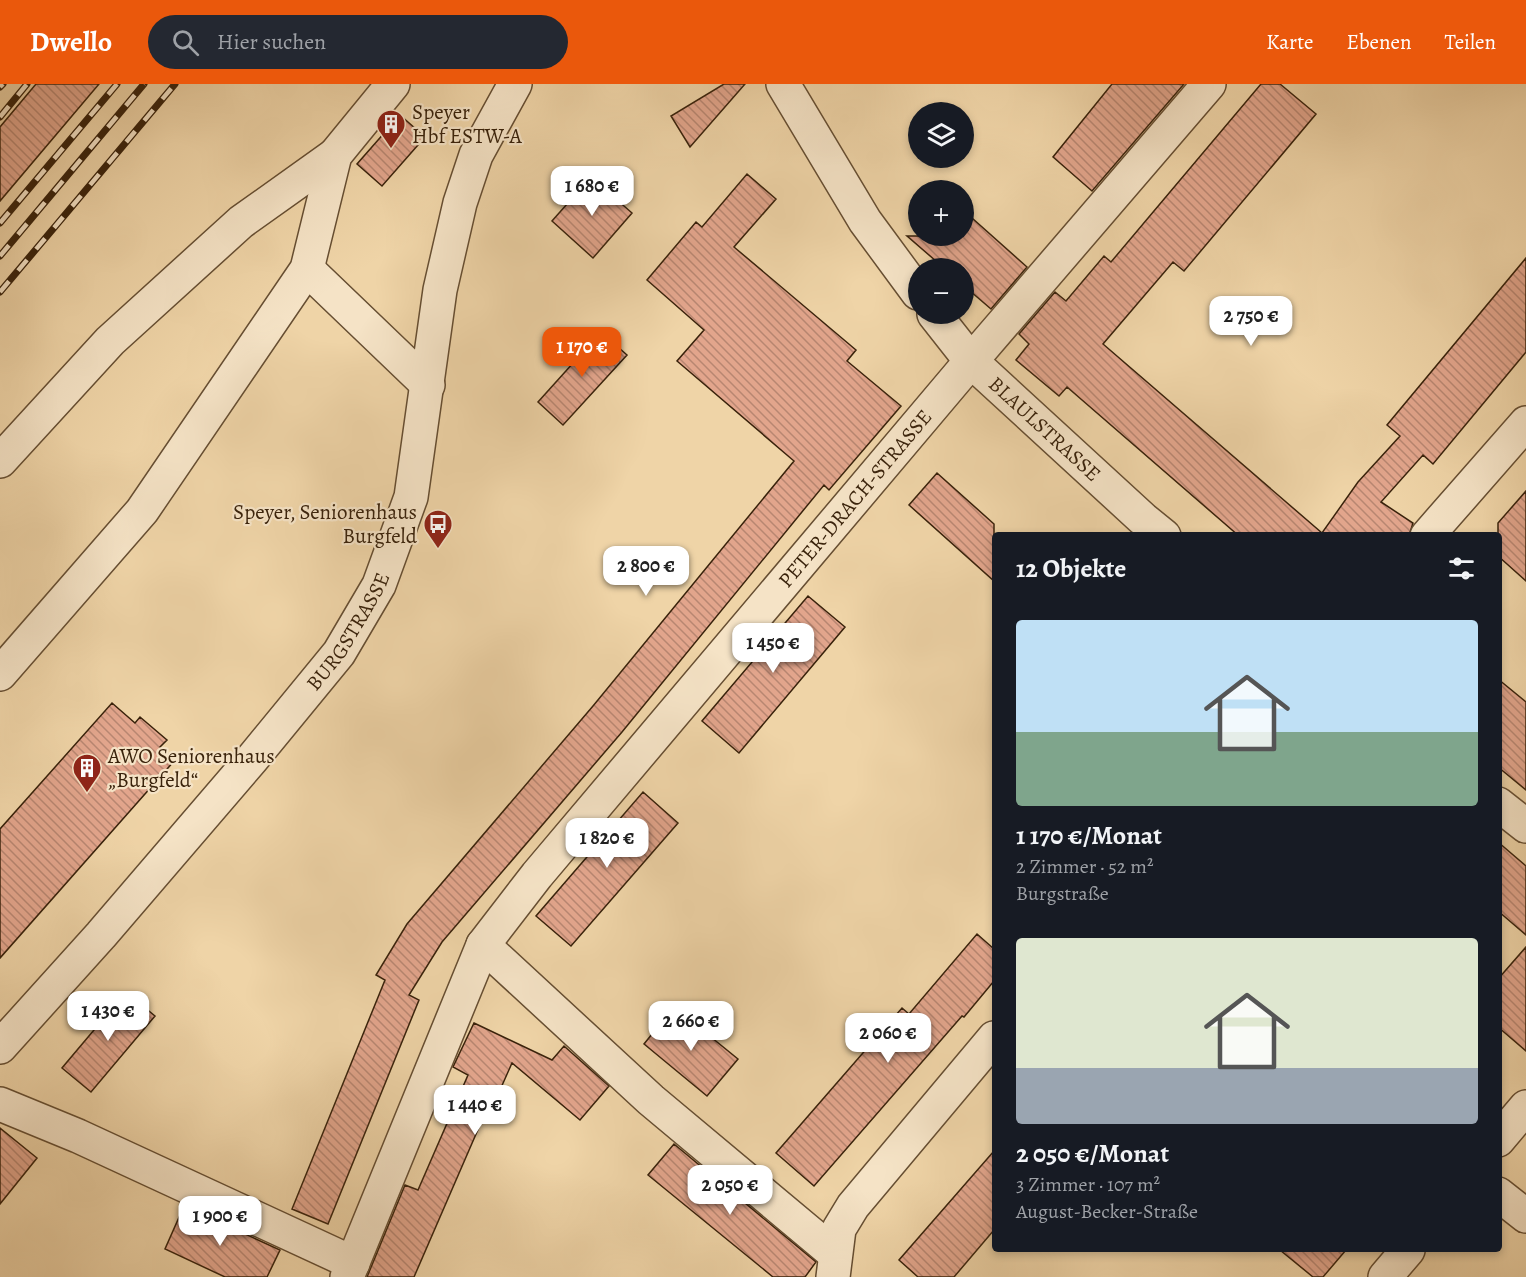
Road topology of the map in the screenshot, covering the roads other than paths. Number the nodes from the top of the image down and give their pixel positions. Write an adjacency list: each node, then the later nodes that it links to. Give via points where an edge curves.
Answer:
1 (393, 84): 5 (street)
2 (515, 84): 10 (street, BURGSTRASSE, via 476,155 460,203 440,290)
3 (783, 84): 7 (street, via 865,221)
4 (1209, 84): 9 (street, PETER-DRACH-STRASSE)
5 (336, 155): 6 (street); 12 (street, via 241,222 110,340)
6 (307, 269): 10 (street); 15 (street, via 142,511)
7 (908, 279)
8 (942, 324): 9 (street, BLAULSTRASSE)
9 (971, 361): 13 (street, BLAULSTRASSE); 18 (street, PETER-DRACH-STRASSE, via 537,875)
10 (428, 385): 20 (street, BURGSTRASSE, via 411,497 379,585 339,653 108,927)
11 (1526, 423): 14 (street)
12 (0, 461)
13 (1159, 532)
14 (1431, 532)
15 (0, 674)
16 (1502, 807): 17 (street)
17 (1526, 826)
18 (483, 945): 27 (street); 28 (street, PETER-DRACH-STRASSE)
19 (992, 1040): 27 (street, via 853,1206 839,1229)
20 (0, 1047)
21 (0, 1104): 28 (street, via 78,1136)
22 (1526, 1107): 23 (street)
23 (1502, 1135)
24 (1502, 1197): 25 (street)
25 (1526, 1216)
26 (1406, 1252): 29 (street)
27 (834, 1265)
28 (350, 1270)
29 (1385, 1277)

